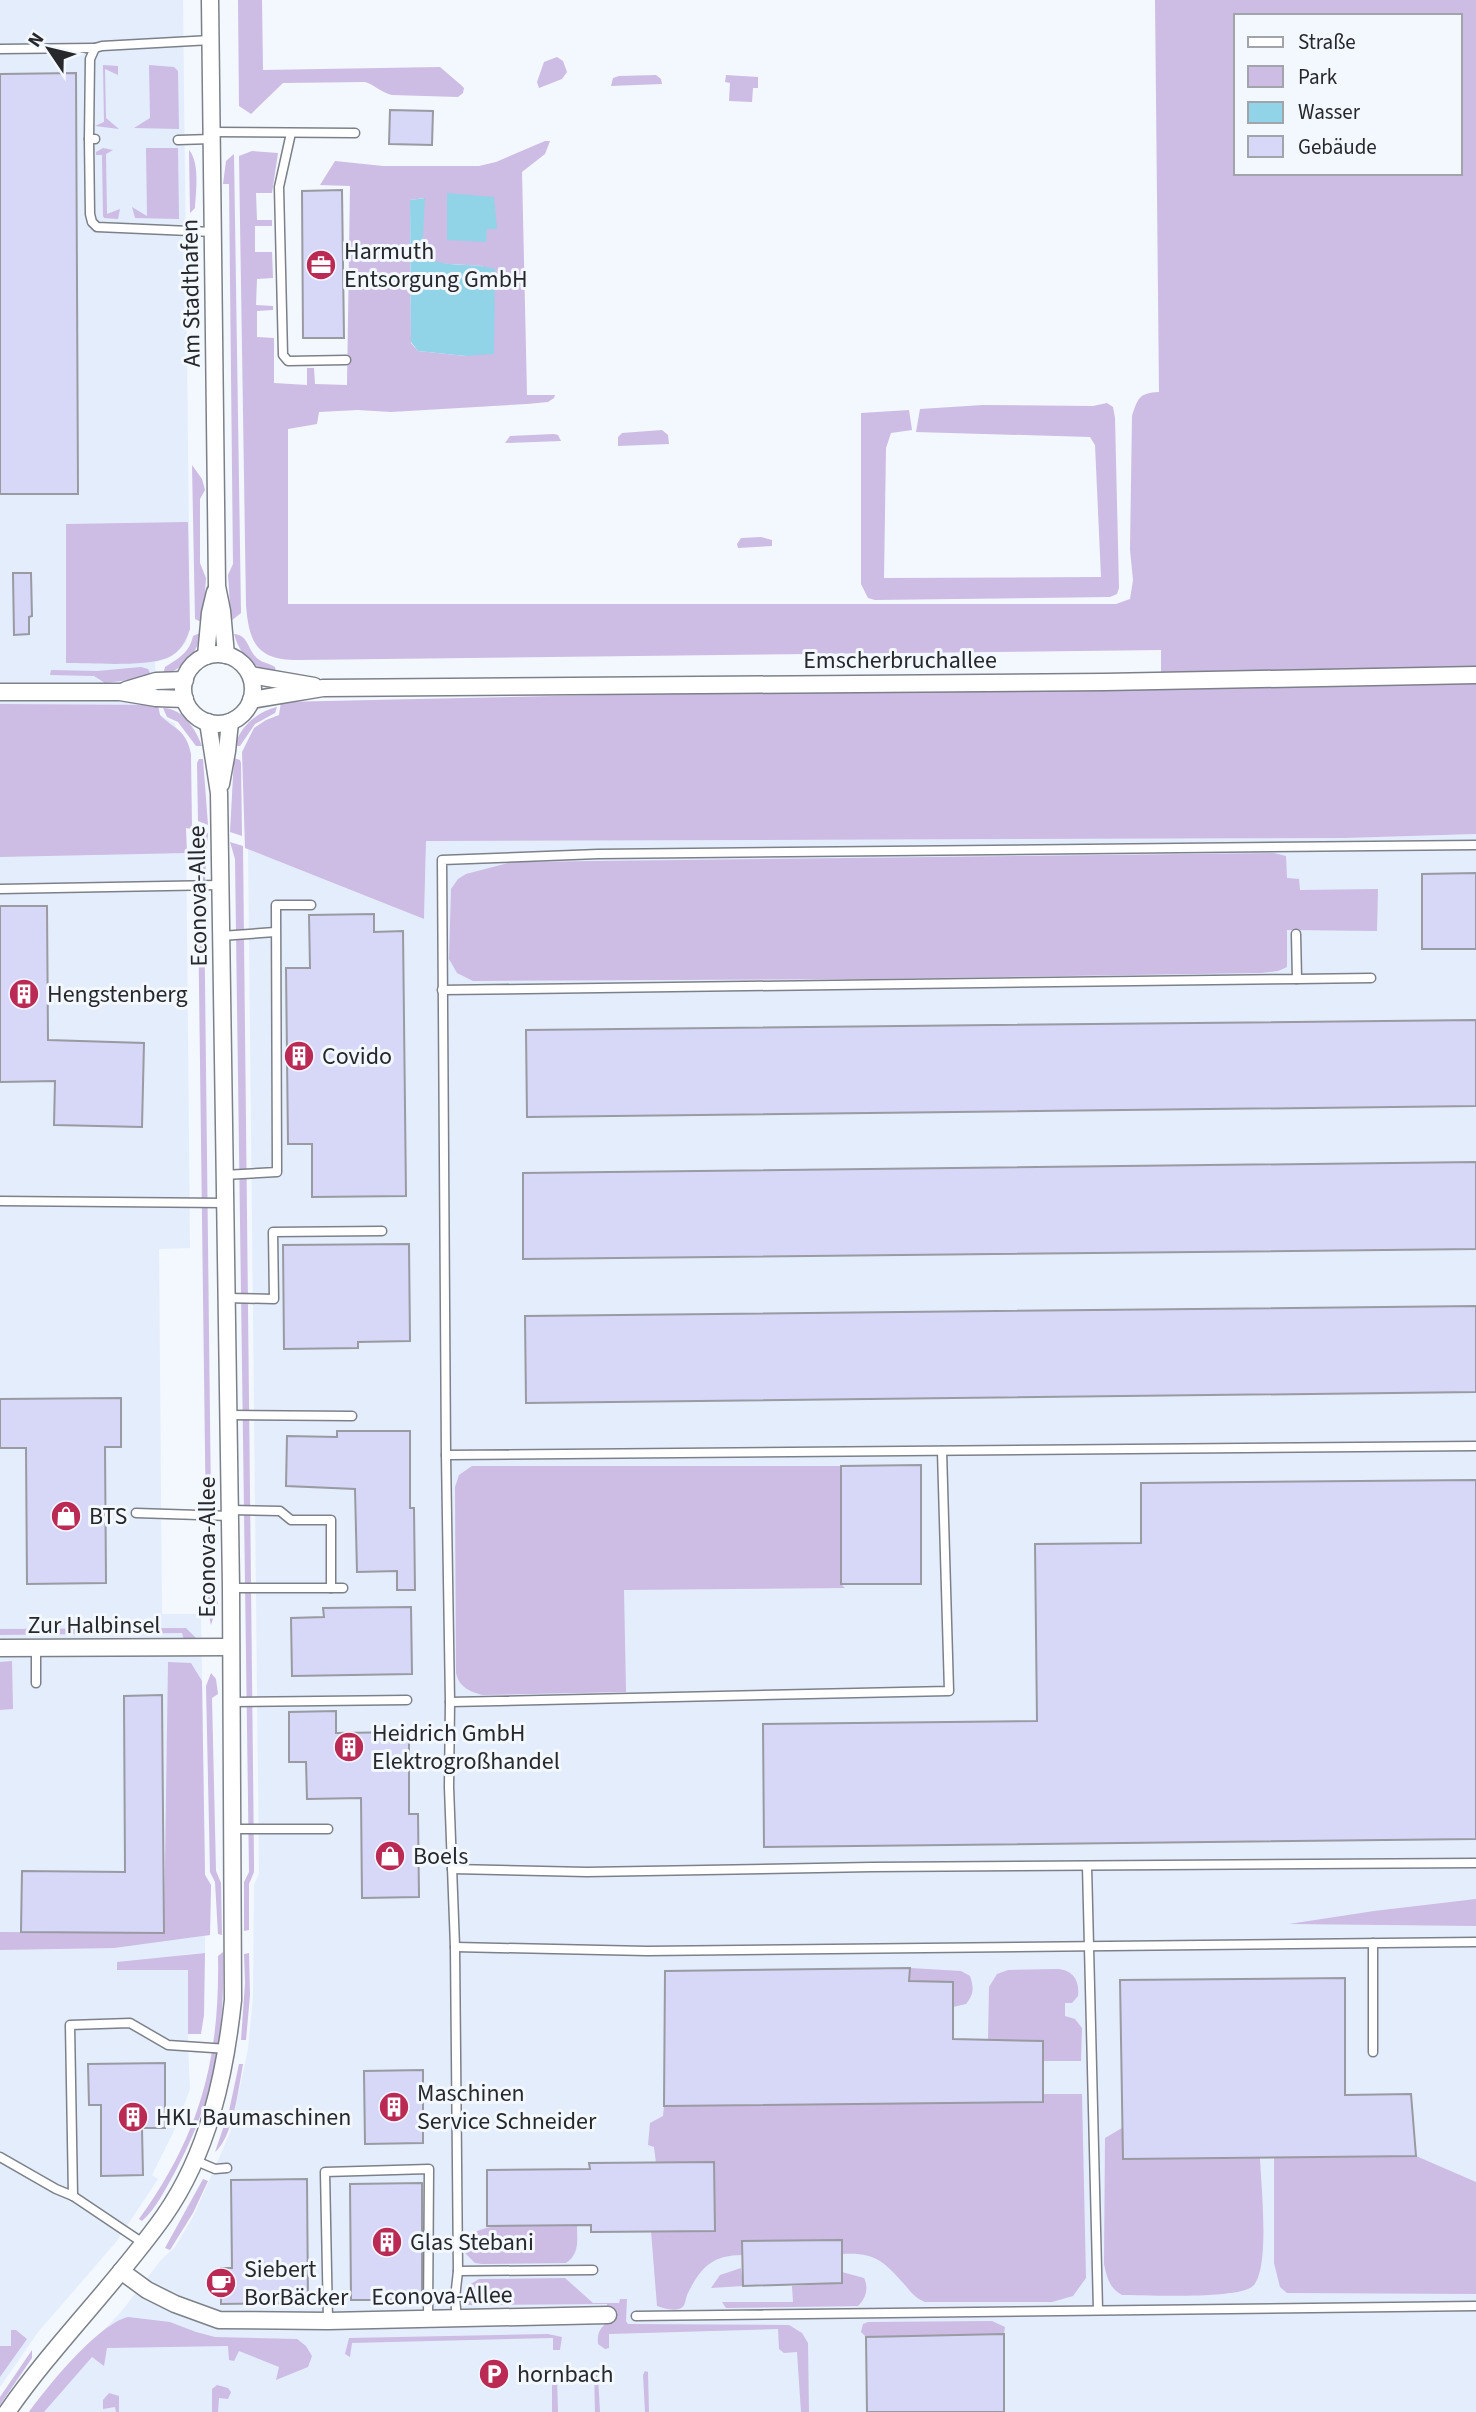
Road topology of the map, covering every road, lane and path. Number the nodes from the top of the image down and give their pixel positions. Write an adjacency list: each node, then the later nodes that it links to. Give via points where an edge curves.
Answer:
1 (211, 0): 2 (street, Am Stadthafen)
2 (211, 40): 3 (lane); 7 (street, Am Stadthafen)
3 (95, 48): 4 (lane); 9 (lane, via 90,59 92,222 97,227)
4 (0, 49)
5 (291, 133): 6 (lane); 7 (lane); 10 (lane, via 279,187 283,355 288,361)
6 (355, 133)
7 (212, 136): 8 (lane); 9 (street, Am Stadthafen)
8 (178, 140)
9 (213, 232): 11 (street, Am Stadthafen)
10 (346, 360)
11 (217, 586): 12 (street, Am Stadthafen); 13 (street, Am Stadthafen)
12 (226, 655): 13 (street); 14 (street, via 238,660)
13 (206, 656): 16 (street)
14 (251, 675): 17 (street, Emscherbruchallee); 21 (street)
15 (1476, 675): 17 (street, Emscherbruchallee)
16 (185, 680): 19 (street, via 156,681); 20 (street)
17 (323, 688): 21 (street, Emscherbruchallee)
18 (0, 692): 19 (street)
19 (120, 692): 20 (street)
20 (185, 699): 22 (street, via 191,711)
21 (251, 700): 23 (street)
22 (208, 722): 23 (street); 24 (street, Econova-Allee)
23 (230, 722): 24 (street, Econova-Allee)
24 (219, 793): 26 (street, Econova-Allee)
25 (1476, 845): 34 (lane, via 598,854 442,860)
26 (220, 884): 27 (lane); 31 (street, Econova-Allee)
27 (0, 889)
28 (310, 905): 29 (lane, via 275,905)
29 (275, 932): 31 (lane); 35 (lane, via 277,1172)
30 (1296, 934): 33 (lane)
31 (221, 936): 35 (street, Econova-Allee)
32 (1371, 978): 33 (lane)
33 (1297, 979): 34 (lane)
34 (442, 990): 44 (lane)
35 (224, 1175): 37 (street, Econova-Allee)
36 (0, 1200): 37 (lane)
37 (225, 1203): 39 (street, Econova-Allee)
38 (382, 1231): 39 (lane, via 273,1232 274,1299)
39 (226, 1298): 40 (street, Econova-Allee)
40 (228, 1415): 41 (lane); 46 (street, Econova-Allee)
41 (352, 1416)
42 (1476, 1446): 43 (lane)
43 (942, 1451): 44 (lane); 56 (lane, via 949,1691)
44 (446, 1455): 56 (lane)
45 (136, 1513): 46 (lane)
46 (230, 1513): 47 (street, Econova-Allee); 48 (lane, via 280,1511 291,1520 331,1520)
47 (232, 1588): 48 (lane); 51 (street, Econova-Allee)
48 (331, 1588): 49 (lane)
49 (343, 1588)
50 (37, 1647): 51 (street, Zur Halbinsel); 52 (street, Zur Halbinsel); 53 (lane)
51 (230, 1647): 55 (street, Econova-Allee)
52 (0, 1648)
53 (36, 1683)
54 (407, 1700): 55 (lane)
55 (230, 1702): 57 (street, Econova-Allee)
56 (450, 1702): 61 (lane)
57 (231, 1829): 58 (lane); 66 (street, Econova-Allee, via 233,2000)
58 (328, 1829)
59 (1476, 1863): 60 (lane)
60 (1087, 1866): 61 (lane, via 587,1872); 65 (lane)
61 (452, 1869): 64 (lane)
62 (1476, 1942): 63 (lane)
63 (1373, 1943): 65 (lane); 67 (lane)
64 (455, 1947): 65 (lane, via 661,1951); 74 (lane)
65 (1089, 1947): 77 (lane)
66 (228, 2049): 69 (street, Econova-Allee, via 216,2104); 71 (lane, via 168,2045 130,2023 70,2025)
67 (1373, 2052)
68 (0, 2157): 71 (lane)
69 (194, 2160): 70 (lane, via 215,2169); 72 (street, Econova-Allee, via 165,2215)
70 (227, 2168)
71 (73, 2196): 72 (lane)
72 (143, 2243): 75 (street, Econova-Allee)
73 (593, 2270): 74 (lane)
74 (458, 2271): 81 (lane)
75 (121, 2272): 82 (street, Econova-Allee, via 147,2290 219,2320); 83 (street, Econova-Allee)
76 (1476, 2306): 77 (lane)
77 (1098, 2310): 79 (lane)
78 (608, 2315): 81 (street, Econova-Allee)
79 (636, 2316)
80 (429, 2319): 81 (street, Econova-Allee); 82 (street, Econova-Allee); 82 (lane, via 429,2169 325,2172)
81 (457, 2319)
82 (328, 2321)
83 (7, 2412)

